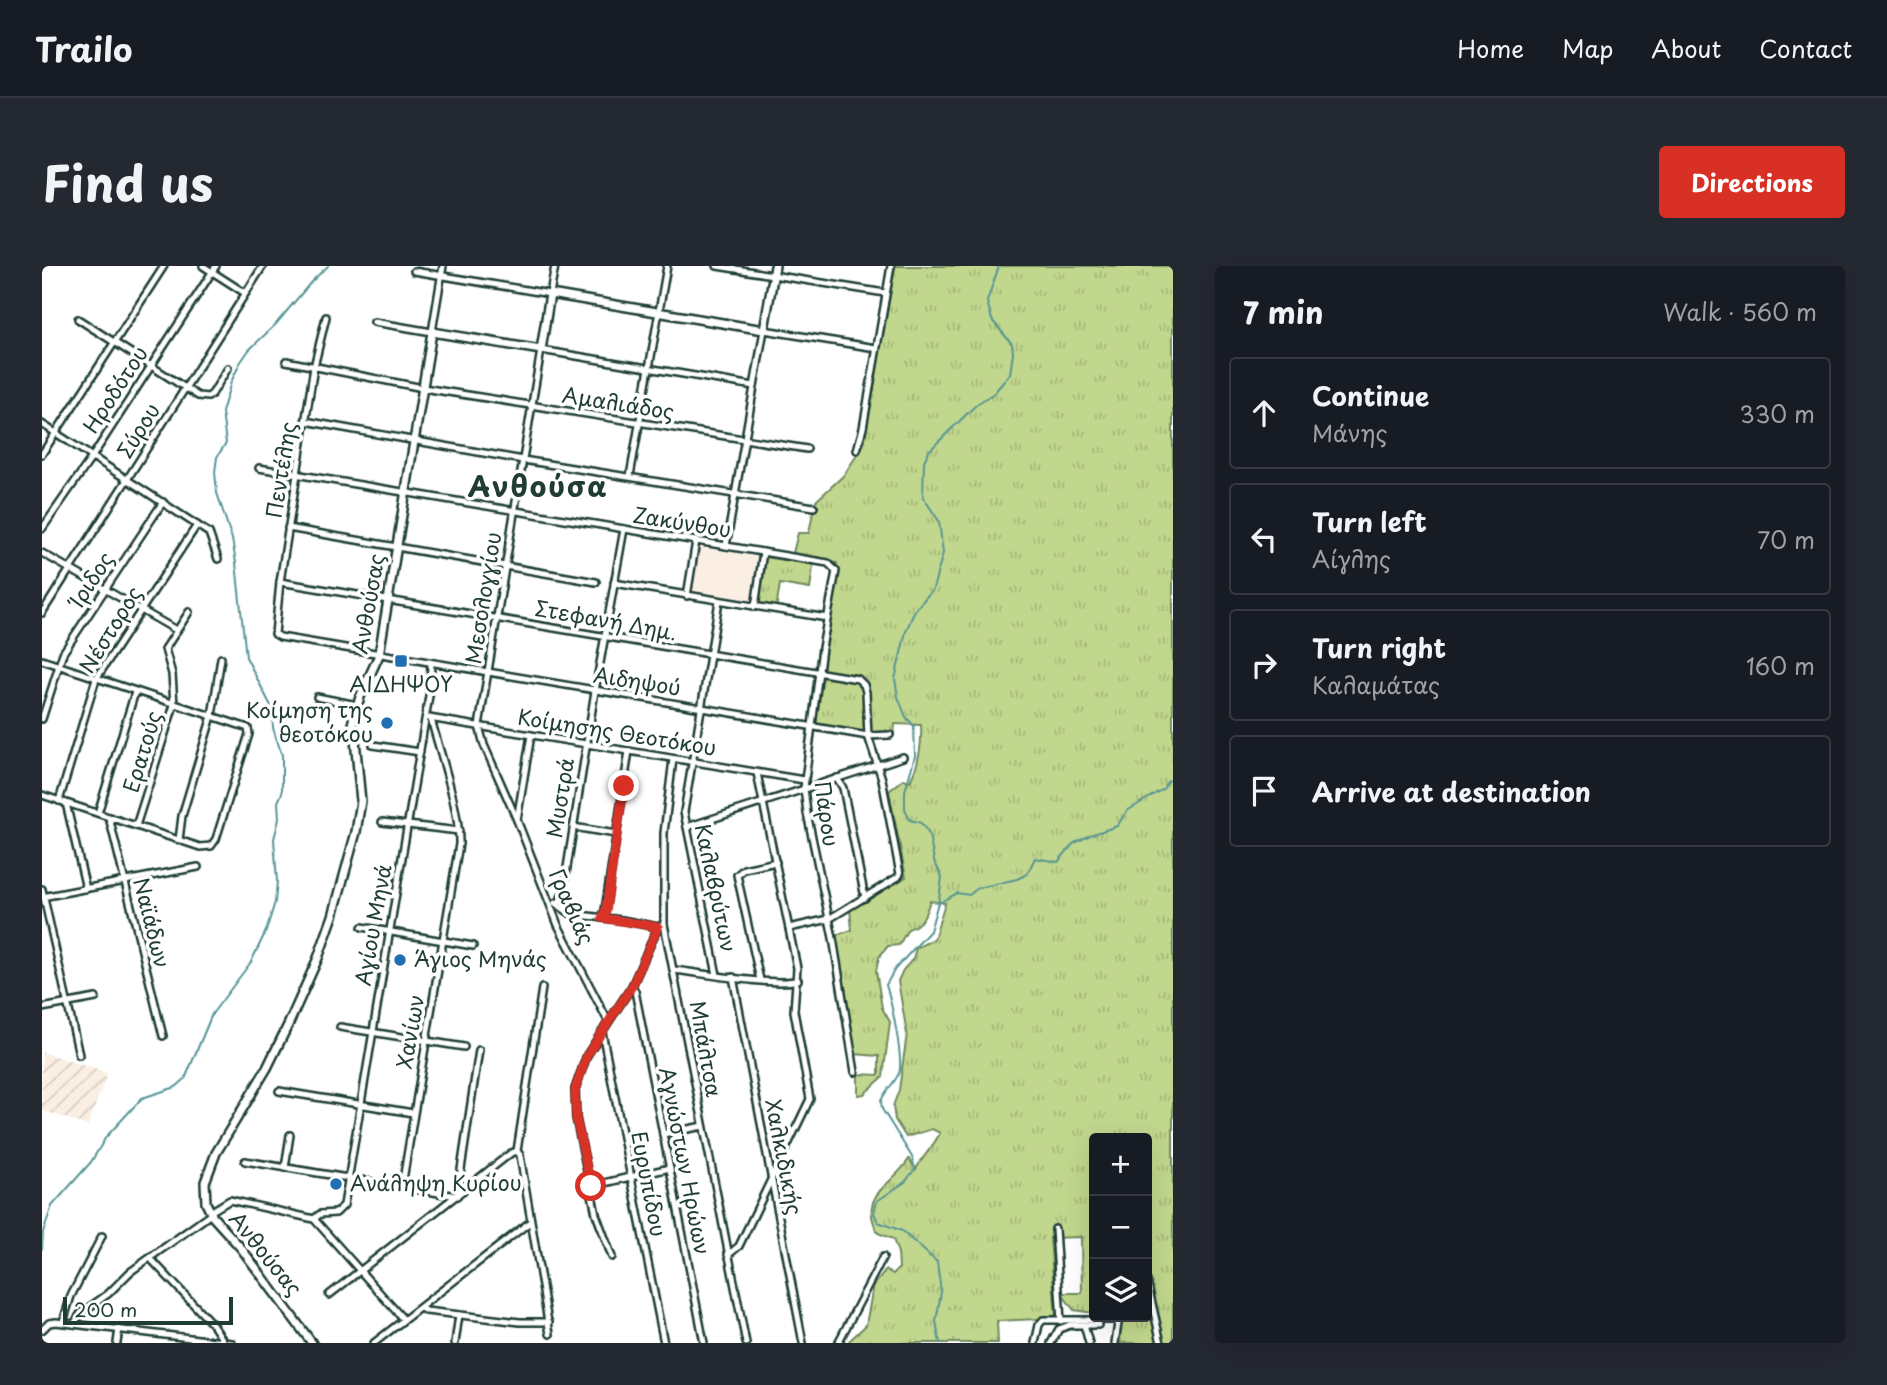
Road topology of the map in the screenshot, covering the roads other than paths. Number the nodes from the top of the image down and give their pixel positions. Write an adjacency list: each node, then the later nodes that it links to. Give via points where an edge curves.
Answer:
1 (164, 266): 22 (street)
2 (203, 266): 9 (street)
3 (263, 266): 13 (street, Σύρου)
4 (443, 266): 12 (street)
5 (555, 266): 15 (street)
6 (667, 266): 16 (street)
7 (718, 266): 10 (street)
8 (891, 266): 14 (street)
9 (214, 269): 13 (street); 26 (street, Ηροδότου)
10 (774, 270): 14 (street); 20 (street)
11 (414, 271): 12 (street)
12 (442, 276): 15 (street); 21 (street)
13 (245, 293): 31 (street, Σύρου)
14 (886, 293): 23 (street)
15 (550, 294): 16 (street); 24 (street)
16 (659, 313): 20 (street); 29 (street)
17 (326, 317): 27 (street, Πεντέλης)
18 (78, 319): 22 (street)
19 (374, 322): 21 (street)
20 (764, 330): 23 (street); 30 (street)
21 (432, 332): 24 (street); 32 (street, Ανθούσας)
22 (115, 341): 26 (street); 37 (street)
23 (876, 348): 41 (street)
24 (541, 350): 29 (street); 33 (street, Μεσολογγίου)
25 (286, 361): 27 (street, Αμαλιάδος)
26 (151, 365): 31 (street); 43 (street, Ηροδότου)
27 (314, 367): 32 (street, Αμαλιάδος); 34 (street, Πεντέλης)
28 (228, 369): 31 (street, via 208,397)
29 (649, 369): 30 (street); 36 (street)
30 (754, 386): 38 (street)
31 (186, 387): 48 (street, Σύρου)
32 (423, 388): 33 (street, Αμαλιάδος); 39 (street, Ανθούσας)
33 (532, 406): 36 (street, Αμαλιάδος); 44 (street, Μεσολογγίου)
34 (305, 421): 39 (street); 46 (street, Πεντέλης)
35 (42, 424): 37 (street)
36 (639, 424): 38 (street, Αμαλιάδος); 47 (street)
37 (56, 433): 42 (street); 43 (street)
38 (745, 439): 40 (street, Αμαλιάδος); 50 (street)
39 (414, 442): 44 (street); 49 (street, Ανθούσας)
40 (807, 449)
41 (857, 450)
42 (42, 454)
43 (92, 457): 48 (street); 56 (street, Ηροδότου)
44 (523, 460): 47 (street); 53 (street, Μεσολογγίου)
45 (259, 468): 46 (street, Ζακύνθου)
46 (297, 474): 49 (street, Ζακύνθου); 55 (street, Πεντέλης)
47 (630, 476): 50 (street)
48 (127, 480): 51 (street); 66 (street, Σύρου)
49 (406, 493): 53 (street, Ζακύνθου); 60 (street, Ανθούσας)
50 (734, 494): 52 (street); 59 (street)
51 (163, 502): 54 (street); 70 (street, Ίριδος)
52 (814, 507)
53 (515, 511): 57 (street, Ζακύνθου); 65 (street, Μεσολογγίου)
54 (197, 525): 63 (street, via 209,534); 75 (street, Νέστορος)
55 (288, 528): 60 (street); 67 (street, Πεντέλης)
56 (42, 529)
57 (624, 529): 58 (street, Ζακύνθου); 69 (street, Μυστρά)
58 (696, 541): 59 (street, Ζακύνθου); 71 (street)
59 (726, 546): 61 (street, Ζακύνθου)
60 (397, 548): 65 (street); 72 (street, Ανθούσας)
61 (763, 552): 64 (street, Ζακύνθου); 74 (street)
62 (42, 553): 66 (street)
63 (218, 559)
64 (828, 563): 78 (street, Πάρου, via 836,571)
65 (506, 566): 68 (street); 79 (street, Μεσολογγίου)
66 (68, 569): 70 (street); 77 (street, Σύρου)
67 (280, 582): 72 (street, Στεφανή Δημ.); 81 (street, Πεντέλης)
68 (596, 582)
69 (614, 583): 71 (street); 82 (street, Μυστρά)
70 (104, 589): 75 (street); 88 (street, Ίριδος)
71 (687, 596): 73 (street)
72 (388, 601): 79 (street, Στεφανή Δημ.); 83 (street, Ανθούσας)
73 (719, 601): 74 (street); 84 (street, Καλαβρύτων)
74 (755, 607): 78 (street)
75 (141, 610): 80 (street); 91 (street, Νέστορος)
76 (189, 612): 80 (street, Ερατούς)
77 (42, 613)
78 (827, 618): 90 (street, Πάρου)
79 (497, 619): 82 (street, Στεφανή Δημ.); 89 (street, Μεσολογγίου)
80 (176, 630): 95 (street, Ερατούς, via 164,649)
81 (274, 630): 83 (street, Αιδηψού, via 280,637)
82 (604, 637): 84 (street, Στεφανή Δημ.); 92 (street, Μυστρά)
83 (379, 655): 87 (street, Αιδηψού); 96 (street, Ανθούσας)
84 (711, 655): 90 (street, Στεφανή Δημ.); 97 (street, Καλαβρύτων)
85 (221, 658): 98 (street)
86 (42, 660): 88 (street)
87 (431, 663): 89 (street, Αιδηψού); 99 (street, Αγίου Μηνά)
88 (58, 666): 91 (street); 100 (street, Ίριδος)
89 (488, 673): 92 (street, Αιδηψού); 101 (street, Μεσολογγίου)
90 (819, 673): 102 (street, Πάρου); 104 (street, Στεφανή Δημ., via 861,682 866,692)
91 (96, 679): 93 (street); 119 (street, Νέστορος)
92 (595, 691): 97 (street, Αιδηψού); 106 (street, Μυστρά)
93 (135, 692): 95 (street); 121 (street)
94 (317, 696): 96 (street)
95 (174, 705): 98 (street); 126 (street, Ερατούς)
96 (357, 705): 185 (street, Ανθούσας, via 353,732 361,801 339,895 289,1023 212,1160 205,1188)
97 (702, 708): 102 (street, Αιδηψού); 112 (street, Καλαβρύτων)
98 (212, 716): 131 (street); 131 (street, via 248,728 249,734 216,839 211,846 200,847)
99 (428, 718): 101 (street, Κοίμησης Θεοτόκου); 109 (street, Αγίου Μηνά); 129 (street, Χανίων)
100 (42, 719)
101 (479, 726): 103 (street, Κοίμησης Θεοτόκου); 123 (street, Γραβιάς)
102 (811, 727): 104 (street, Αιδηψού); 116 (street, Πάρου)
103 (531, 735): 106 (street, Κοίμησης Θεοτόκου); 123 (street)
104 (868, 736): 105 (street, Αιδηψού); 113 (street)
105 (890, 736)
106 (586, 744): 108 (street, Κοίμησης Θεοτόκου); 127 (street, Μυστρά)
107 (373, 745): 109 (street)
108 (629, 751): 111 (street, Κοίμησης Θεοτόκου); 130 (street)
109 (420, 752): 125 (street, Αγίου Μηνά)
110 (903, 757): 113 (street)
111 (673, 759): 112 (street, Κοίμησης Θεοτόκου); 142 (street, Μπάλτσα, via 664,833)
112 (694, 762): 114 (street, Κοίμησης Θεοτόκου); 128 (street, Καλαβρύτων, via 684,812)
113 (878, 764): 115 (street); 137 (street, via 901,872)
114 (757, 772): 116 (street, Κοίμησης Θεοτόκου); 120 (street)
115 (837, 778): 117 (street); 137 (street, via 843,788)
116 (804, 780): 117 (street, Πάρου)
117 (804, 788): 120 (street); 141 (street, Πάρου)
118 (42, 795): 119 (street)
119 (63, 802): 121 (street); 135 (street)
120 (763, 802): 128 (street); 132 (street)
121 (98, 813): 122 (street)
122 (109, 817): 126 (street); 134 (street, Ναϊάδων)
123 (517, 820): 138 (street, Γραβιάς)
124 (382, 822): 125 (street)
125 (407, 825): 129 (street); 146 (street, Αγίου Μηνά)
126 (136, 826): 131 (street)
127 (573, 827): 130 (street); 139 (street, Μυστρά)
128 (687, 827): 150 (street, Καλαβρύτων)
129 (459, 831): 147 (street, Χανίων)
130 (616, 834): 140 (street)
131 (179, 840)
132 (776, 862): 145 (street); 152 (street, via 737,875)
133 (198, 867): 134 (street)
134 (124, 881): 135 (street); 163 (street, Ναϊάδων)
135 (86, 888): 136 (street)
136 (43, 894): 157 (street)
137 (865, 898): 141 (street)
138 (549, 901): 139 (street); 159 (street, Γραβιάς)
139 (558, 905): 140 (street, via 571,914)
140 (602, 918): 144 (street)
141 (829, 919): 145 (street); 168 (street, Πάρου)
142 (664, 923): 144 (street); 149 (street, Μπάλτσα)
143 (362, 927): 146 (street)
144 (658, 927): 154 (street)
145 (789, 928): 153 (street)
146 (388, 932): 147 (street); 161 (street, Αγίου Μηνά)
147 (442, 941): 148 (street); 164 (street, Χανίων)
148 (474, 946)
149 (674, 970): 150 (street); 172 (street, Μπάλτσα)
150 (717, 975): 151 (street)
151 (733, 977): 152 (street); 181 (street, Χαλκιδικής)
152 (760, 980): 153 (street)
153 (798, 980): 181 (street, via 794,1011 810,1099)
154 (632, 986): 159 (street); 173 (street, Αγνώστων Ηρώων)
155 (542, 988): 175 (street)
156 (96, 998): 157 (street)
157 (68, 1003): 158 (street); 167 (street)
158 (42, 1008)
159 (608, 1021): 162 (street)
160 (340, 1027): 161 (street)
161 (372, 1032): 164 (street); 170 (street, Αγίου Μηνά)
162 (602, 1032): 180 (street, Ευρυπίδου); 183 (street, via 587,1055 575,1090 576,1118)
163 (163, 1036)
164 (426, 1041): 165 (street); 171 (street, Χανίων)
165 (464, 1047)
166 (479, 1050): 184 (street)
167 (79, 1055)
168 (855, 1072)
169 (279, 1091): 170 (street)
170 (361, 1104): 171 (street); 179 (street, Αγίου Μηνά)
171 (414, 1113): 182 (street, Χανίων)
172 (703, 1126): 173 (street); 190 (street, Μπάλτσα)
173 (663, 1134): 178 (street, Αγνώστων Ηρώων)
174 (290, 1135): 177 (street)
175 (517, 1152): 184 (street); 187 (street)
176 (246, 1161): 177 (street)
177 (285, 1168): 179 (street)
178 (670, 1168): 180 (street); 220 (street, Αγνώστων Ηρώων)
179 (347, 1177): 182 (street); 186 (street, Αγίου Μηνά, via 344,1205)
180 (631, 1177): 183 (street); 219 (street, Ευρυπίδου)
181 (771, 1180): 190 (street, via 739,1246); 222 (street, Χαλκιδικής)
182 (402, 1186): 184 (street)
183 (591, 1186): 191 (street)
184 (457, 1196): 194 (street)
185 (210, 1213): 186 (street, via 230,1199); 193 (street); 216 (street, Ανθούσας)
186 (314, 1219): 194 (street)
187 (530, 1222): 197 (street); 203 (street)
188 (1055, 1229): 201 (street)
189 (102, 1236): 202 (street)
190 (728, 1255): 221 (street, Μπάλτσα)
191 (612, 1257)
192 (883, 1257): 223 (street)
193 (150, 1258): 205 (street, via 81,1313); 212 (street, via 214,1325)
194 (360, 1270): 195 (street); 199 (street)
195 (329, 1295)
196 (1152, 1303): 228 (street)
197 (420, 1308): 198 (street); 199 (street)
198 (459, 1315): 203 (street); 218 (street)
199 (403, 1319): 217 (street)
200 (1089, 1320): 201 (street)
201 (1061, 1321): 224 (street, via 1041,1322)
202 (63, 1322): 205 (street); 209 (street, via 49,1323)
203 (549, 1322): 210 (street)
204 (1118, 1322): 227 (street)
205 (75, 1324): 208 (street)
206 (1084, 1325): 207 (street); 225 (street, via 1059,1329); 226 (street)
207 (1098, 1325)
208 (118, 1329): 211 (street); 213 (street)
209 (42, 1330)
210 (550, 1334)
211 (167, 1335): 212 (street); 214 (street)
212 (224, 1342): 215 (street)
213 (117, 1343)
214 (166, 1343)
215 (232, 1343)
216 (312, 1343)
217 (374, 1343)
218 (455, 1343)
219 (664, 1343)
220 (704, 1343)
221 (746, 1343)
222 (803, 1343)
223 (838, 1343)
224 (1035, 1343)
225 (1051, 1343)
226 (1089, 1343)
227 (1115, 1343)
228 (1161, 1343)

